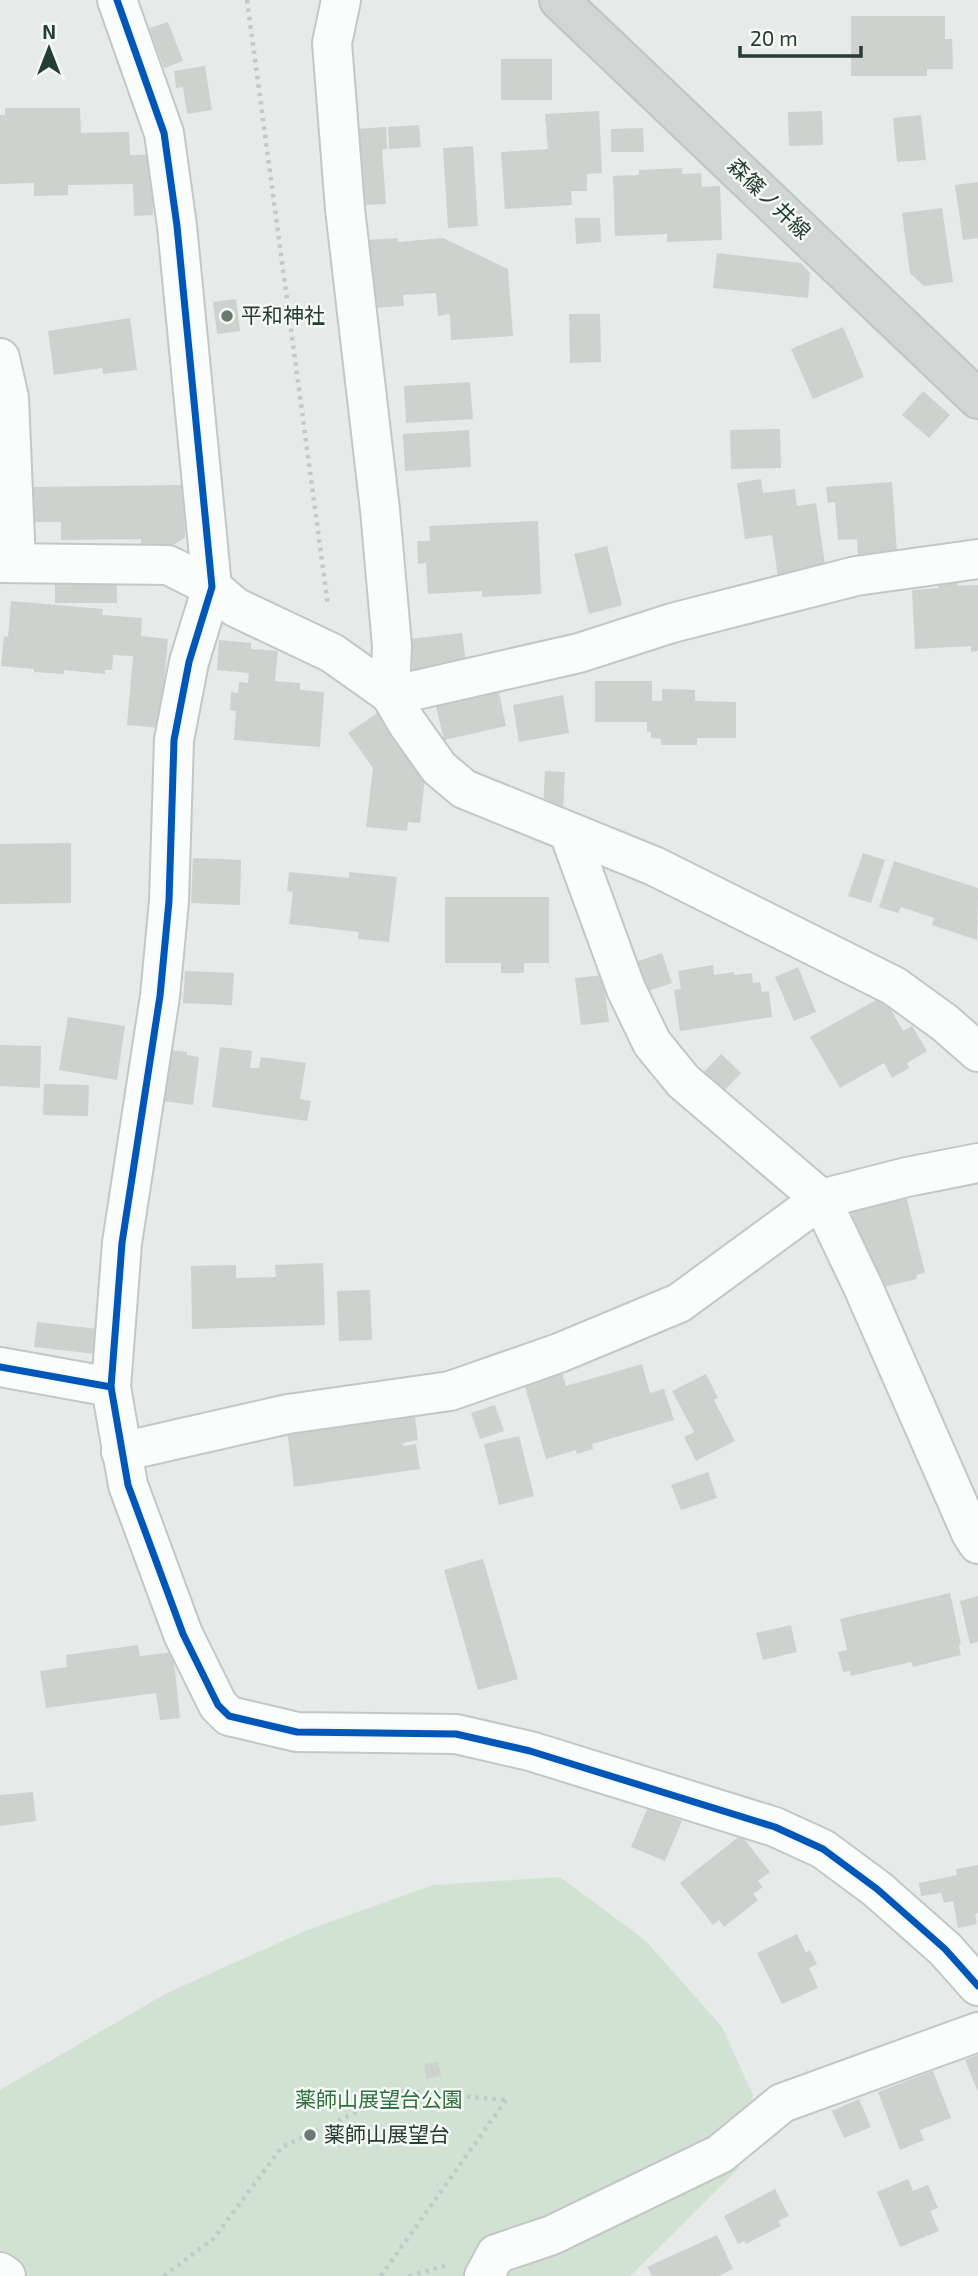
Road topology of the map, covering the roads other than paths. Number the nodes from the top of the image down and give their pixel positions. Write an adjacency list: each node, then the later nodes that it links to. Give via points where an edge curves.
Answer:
1 (117, 0): 8 (street, via 163,133 177,226)
2 (341, 0): 9 (street, via 332,43 345,209 382,523 392,646)
3 (559, 0): 5 (main road, 森篠ノ井線)
4 (0, 358): 7 (street, via 9,398)
5 (978, 398)
6 (978, 559): 9 (street, via 856,576 673,623 579,653)
7 (8, 563): 8 (street, via 168,565)
8 (212, 587): 9 (street, via 235,607 332,653); 15 (street, via 189,662 174,740 169,901 160,996 122,1242)
9 (390, 694): 10 (street, via 439,768 464,789)
10 (569, 833): 11 (street, via 654,866 894,986); 13 (street, via 626,989 652,1043 683,1081)
11 (978, 1052)
12 (978, 1163): 13 (street)
13 (821, 1199): 16 (street, via 679,1303 559,1353 450,1391 288,1414); 17 (street)
14 (0, 1367): 15 (street)
15 (111, 1387): 16 (street)
16 (121, 1452): 18 (street, via 128,1485 183,1633 218,1705 229,1716 297,1732 456,1734 530,1751 775,1827 823,1849 877,1889 945,1948)
17 (978, 1544)
18 (978, 1986)
19 (978, 2032): 22 (street, via 782,2103 720,2154 552,2235 496,2254)
20 (0, 2272): 21 (street)
21 (6, 2276)
22 (484, 2276)

